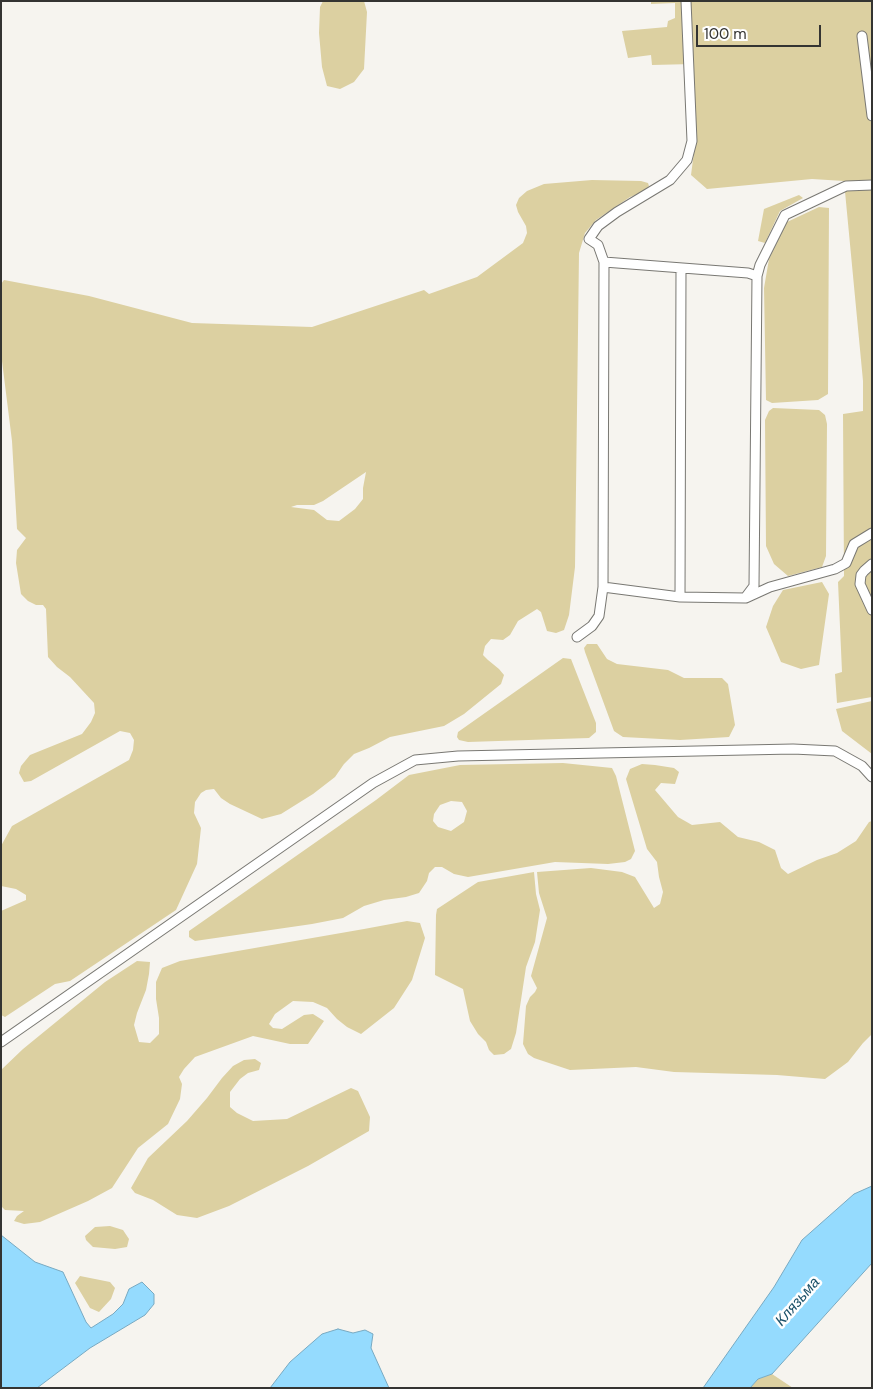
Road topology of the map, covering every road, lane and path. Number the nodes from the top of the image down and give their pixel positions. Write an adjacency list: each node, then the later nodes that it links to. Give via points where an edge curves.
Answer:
1 (686, 1): 5 (street, via 692,141 687,160 670,180 598,226 589,239 598,244)
2 (862, 36): 3 (street)
3 (872, 116)
4 (872, 185): 7 (street, via 846,186 785,215)
5 (604, 262): 6 (street); 10 (street)
6 (681, 268): 7 (street); 11 (street)
7 (757, 276): 12 (street, via 754,586)
8 (872, 534): 12 (street, via 854,544 846,563 835,570 770,587)
9 (872, 564): 13 (street, via 861,575 860,584)
10 (603, 587): 11 (street); 14 (street, via 600,616)
11 (680, 598): 12 (street)
12 (745, 598)
13 (872, 610)
14 (577, 637)
15 (872, 777): 16 (street, via 862,766 835,751 792,749 458,756 415,760 373,783)
16 (1, 1042)

